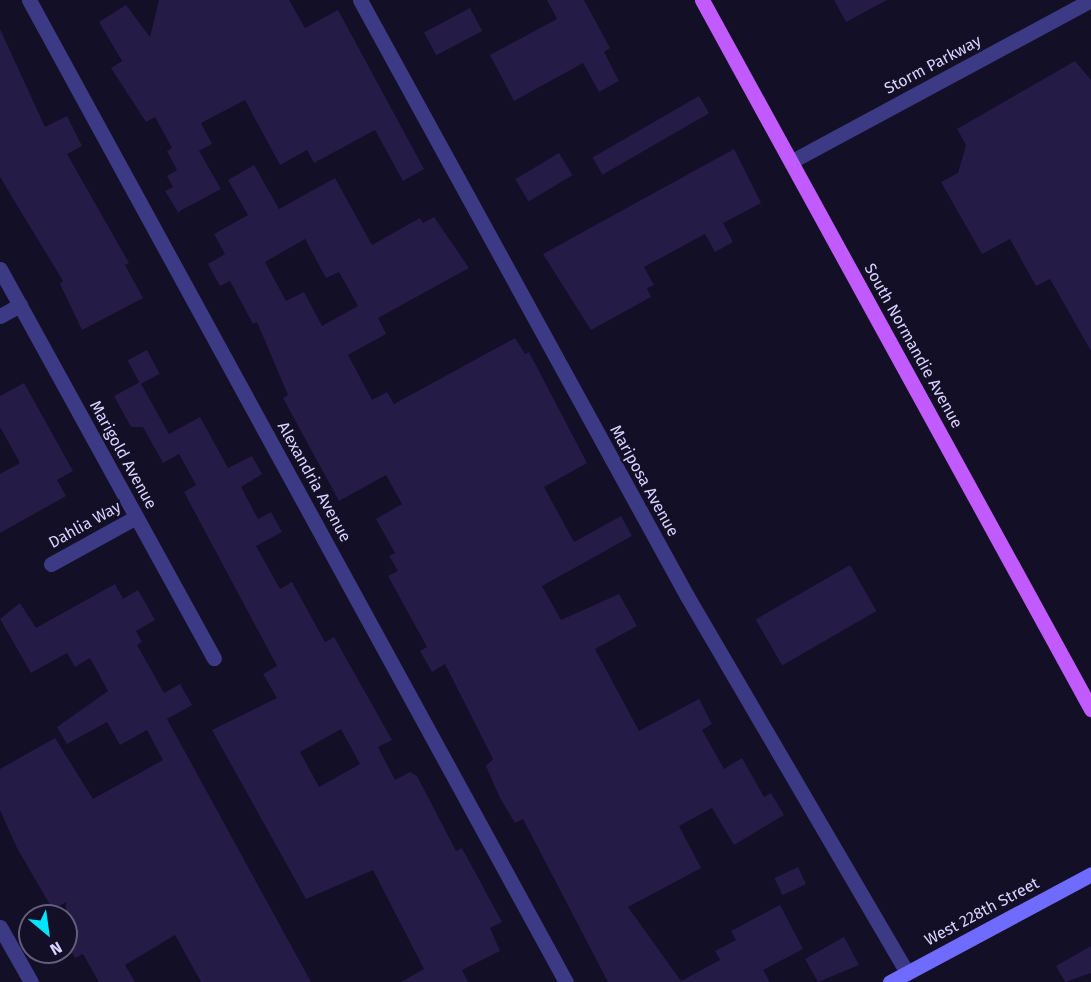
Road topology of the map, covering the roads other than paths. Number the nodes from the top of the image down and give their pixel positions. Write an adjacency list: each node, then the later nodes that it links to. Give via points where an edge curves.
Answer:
1 (29, 0): 17 (street, Alexandria Avenue)
2 (360, 0): 15 (street, Mariposa Avenue, via 687,596)
3 (702, 0): 5 (main road, South Normandie Avenue)
4 (1091, 0): 5 (street, Storm Parkway)
5 (792, 161): 12 (main road, South Normandie Avenue)
6 (0, 269): 7 (street, Marigold Avenue)
7 (20, 305): 8 (street); 9 (street, Marigold Avenue)
8 (0, 316)
9 (136, 517): 10 (street, Dahlia Way); 11 (street, Marigold Avenue)
10 (51, 564)
11 (213, 657)
12 (1091, 709)
13 (1091, 874): 15 (street, West 228th Street)
14 (0, 927): 16 (street)
15 (907, 973): 18 (street, West 228th Street)
16 (31, 982)
17 (566, 982)
18 (890, 982)

